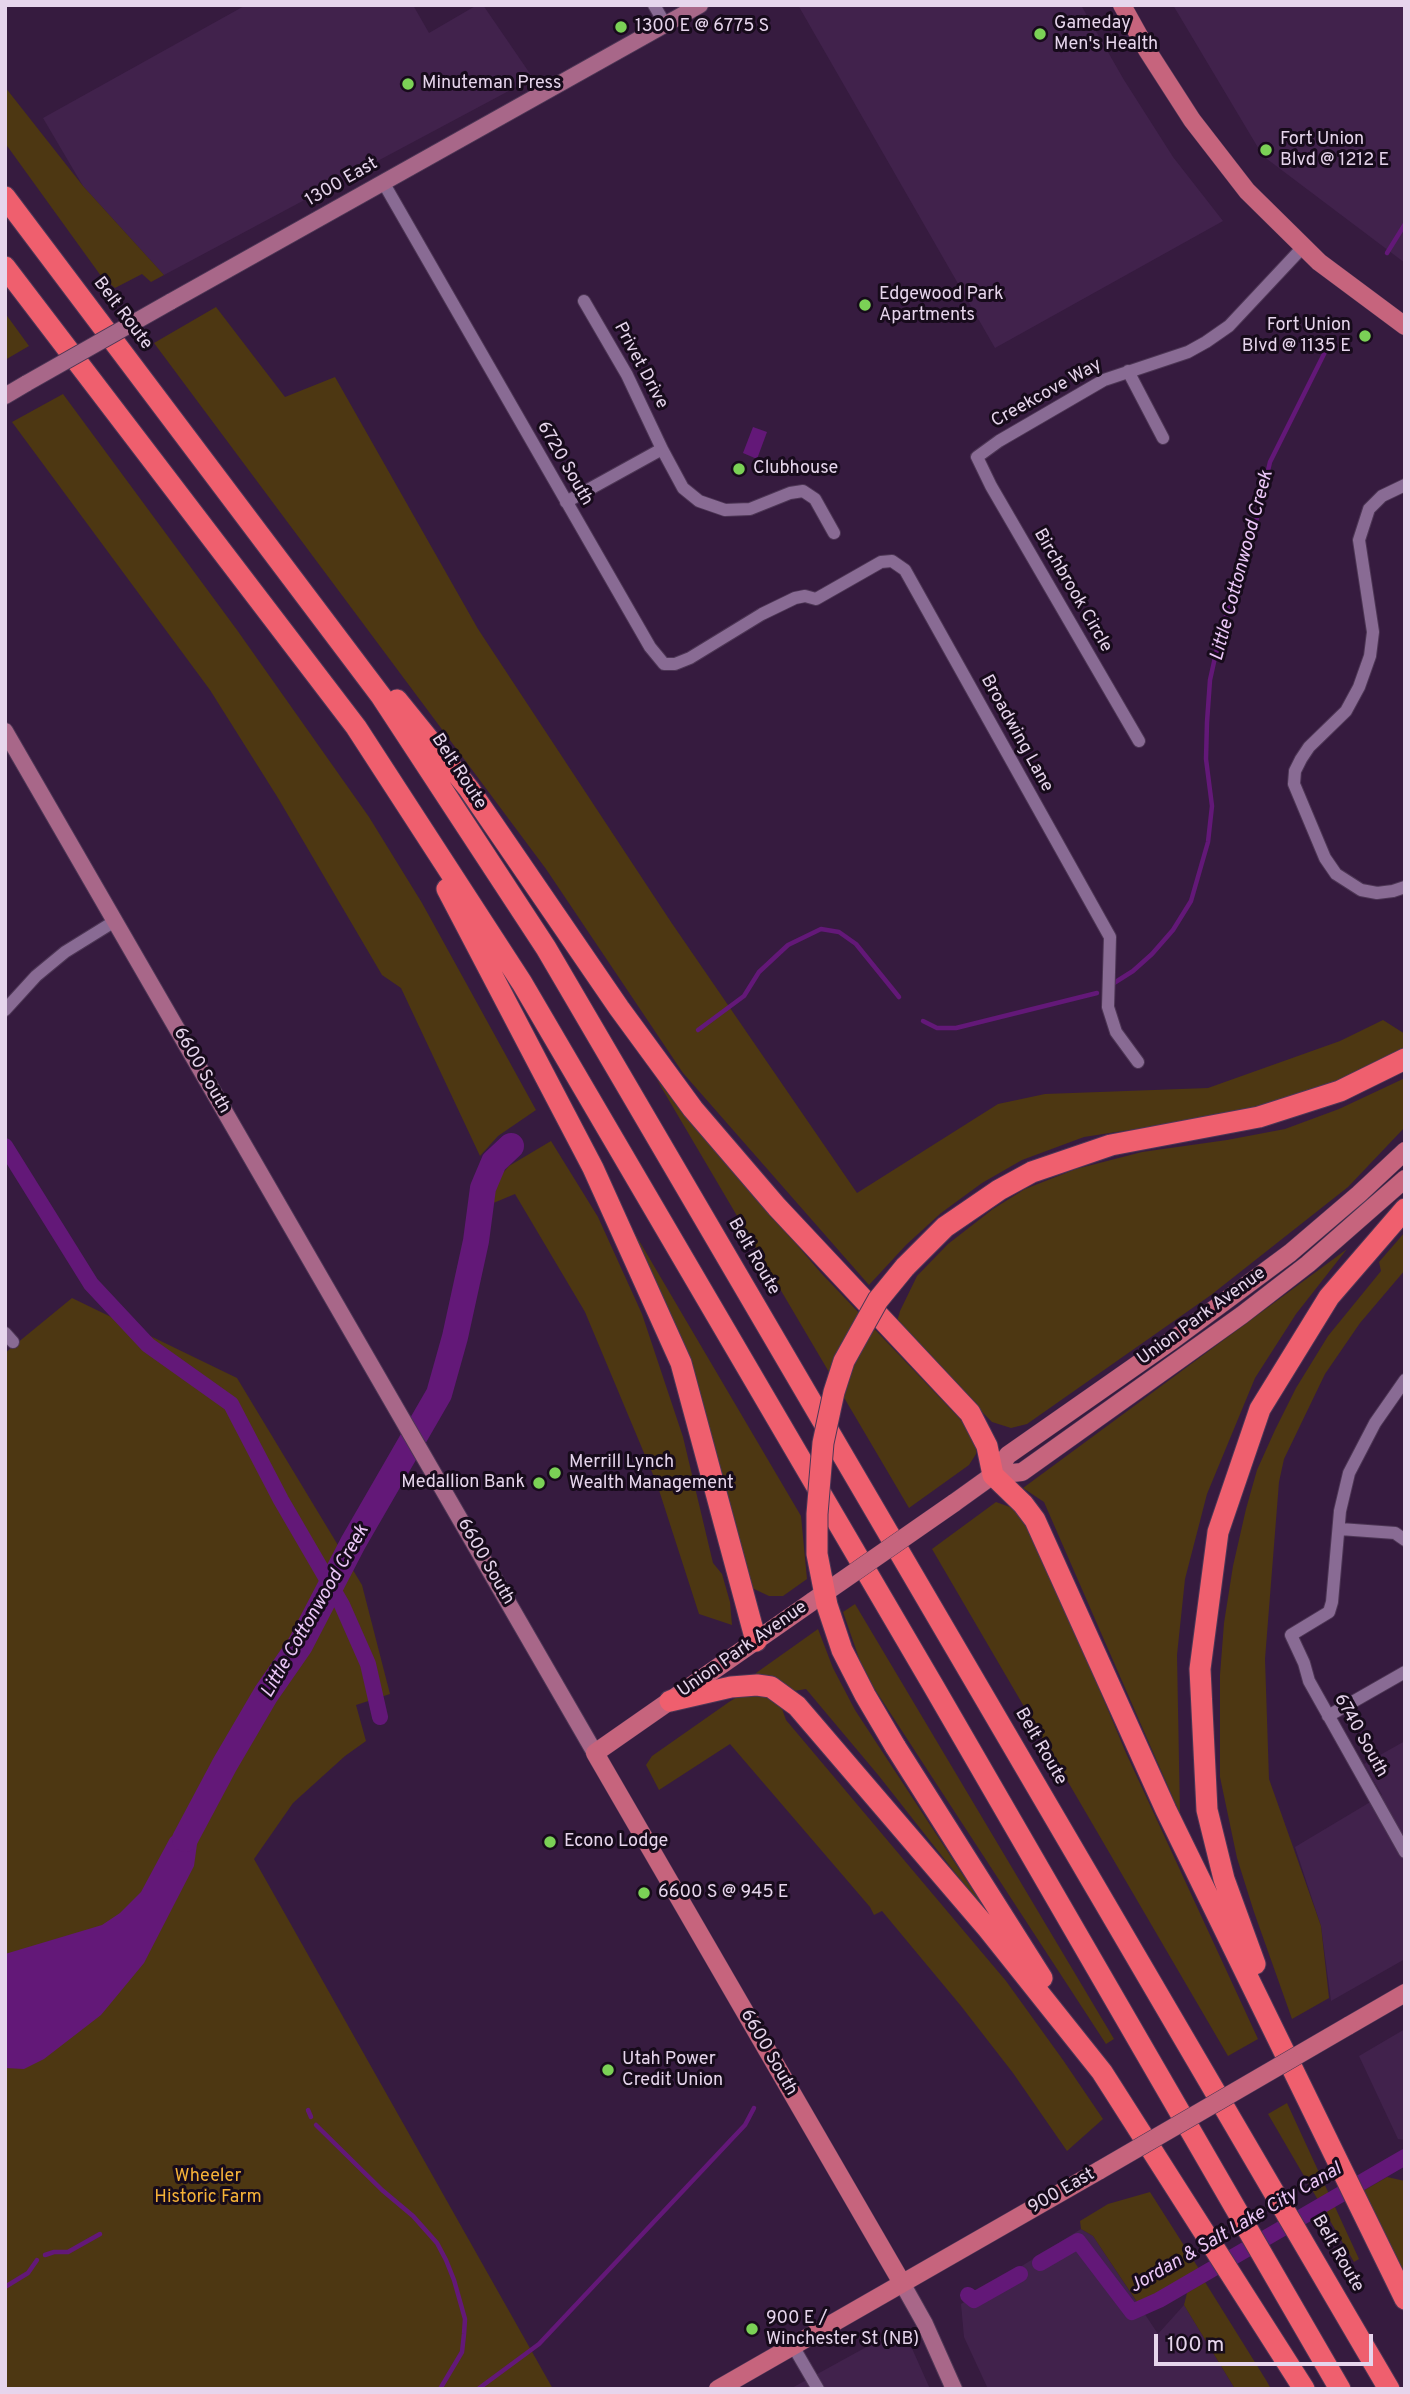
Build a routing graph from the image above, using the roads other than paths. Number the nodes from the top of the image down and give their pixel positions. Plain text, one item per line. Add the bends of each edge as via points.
1 (654, 5) edge
2 (699, 5) edge
3 (1122, 5) edge
4 (665, 24) junction
5 (383, 182) junction
6 (5, 197) edge
7 (1303, 247) junction
8 (5, 267) edge
9 (584, 302) dead end
10 (1405, 326) edge
11 (133, 366) junction
12 (1128, 371) junction
13 (5, 396) edge
14 (1163, 438) dead end
15 (662, 449) junction
16 (977, 457) joint
17 (1405, 485) edge
18 (566, 502) junction
19 (834, 533) dead end
20 (762, 614) joint
21 (5, 731) edge
22 (1139, 741) dead end
23 (387, 775) junction
24 (1405, 887) edge
25 (115, 921) junction
26 (5, 1010) edge
27 (1405, 1059) edge
28 (1138, 1062) dead end
29 (1405, 1151) edge
30 (1405, 1179) edge
31 (1405, 1209) edge
32 (1405, 1380) edge
33 (993, 1475) junction
34 (1340, 1529) junction
35 (1405, 1540) edge
36 (756, 1641) junction
37 (1405, 1672) edge
38 (670, 1701) junction
39 (1328, 1716) junction
40 (595, 1754) junction
41 (1405, 1852) edge
42 (1405, 1993) edge
43 (1102, 2072) junction
44 (1320, 2125) junction
45 (902, 2283) junction
46 (1405, 2299) edge
47 (793, 2346) junction
48 (719, 2389) edge
49 (818, 2389) edge
50 (954, 2389) edge
51 (1304, 2389) edge
52 (1340, 2389) edge
53 (1389, 2389) edge

1 - 4 street
2 - 4 main road, 1300 East
3 - 7 main road via 1169,86 1219,157
4 - 5 main road, 1300 East
5 - 13 main road, 1300 East, bridge
5 - 18 street, 6720 South
6 - 11 highway, Belt Route
7 - 10 main road
7 - 12 street, Creekcove Way via 1214,337 1188,352
8 - 23 highway via 348,716
9 - 15 street, Privet Drive via 627,375
11 - 33 highway via 469,789 693,1109 777,1207 970,1413 987,1446
11 - 53 highway, Belt Route via 381,696 546,948
12 - 14 street
12 - 16 street, Creekcove Way via 1104,380
15 - 18 street
15 - 19 street, Privet Drive via 683,488 699,501 725,510 750,509 803,491 814,499
16 - 22 street, Birchbrook Circle
17 - 24 street via 1382,496 1369,509 1359,540 1373,632 1359,687 1346,711 1309,747 1295,771 1294,784 1336,874 1361,890 1385,892
18 - 20 street, 6720 South via 649,647 664,664 690,657
20 - 28 street, Broadwing Lane via 795,598 816,599 880,562 892,561 905,570 1110,937 1108,1007 1116,1032
21 - 25 main road, 6600 South
23 - 36 highway via 593,1168 681,1363
23 - 52 highway via 522,983
25 - 26 street via 65,952
25 - 40 main road, 6600 South
27 - 43 highway, bridge via 1340,1091 1259,1117 1111,1144 1032,1172 999,1190 945,1227 878,1300 844,1361 834,1392 823,1443 817,1554 827,1605 848,1661 895,1746
29 - 33 main road, Union Park Avenue via 1290,1253 1008,1455
30 - 33 main road, Union Park Avenue via 1341,1237 1242,1315 1022,1472
31 - 44 highway via 1329,1297 1260,1409 1218,1532 1200,1669 1208,1810 1224,1879
32 - 34 street via 1375,1423 1349,1473
33 - 36 main road, Union Park Avenue, bridge
33 - 44 highway via 1035,1520 1166,1810
34 - 35 street via 1395,1533
34 - 39 street, 6740 South via 1329,1612 1291,1635
36 - 38 main road, Union Park Avenue
37 - 39 street
38 - 40 main road, Union Park Avenue
38 - 43 highway via 731,1687 771,1687 797,1706 988,1929
39 - 41 street, 6740 South
40 - 45 main road, 6600 South
42 - 45 main road, 900 East, bridge
43 - 51 highway
44 - 46 highway
45 - 47 main road, 900 East
45 - 50 main road
47 - 48 main road, 900 East
47 - 49 street

